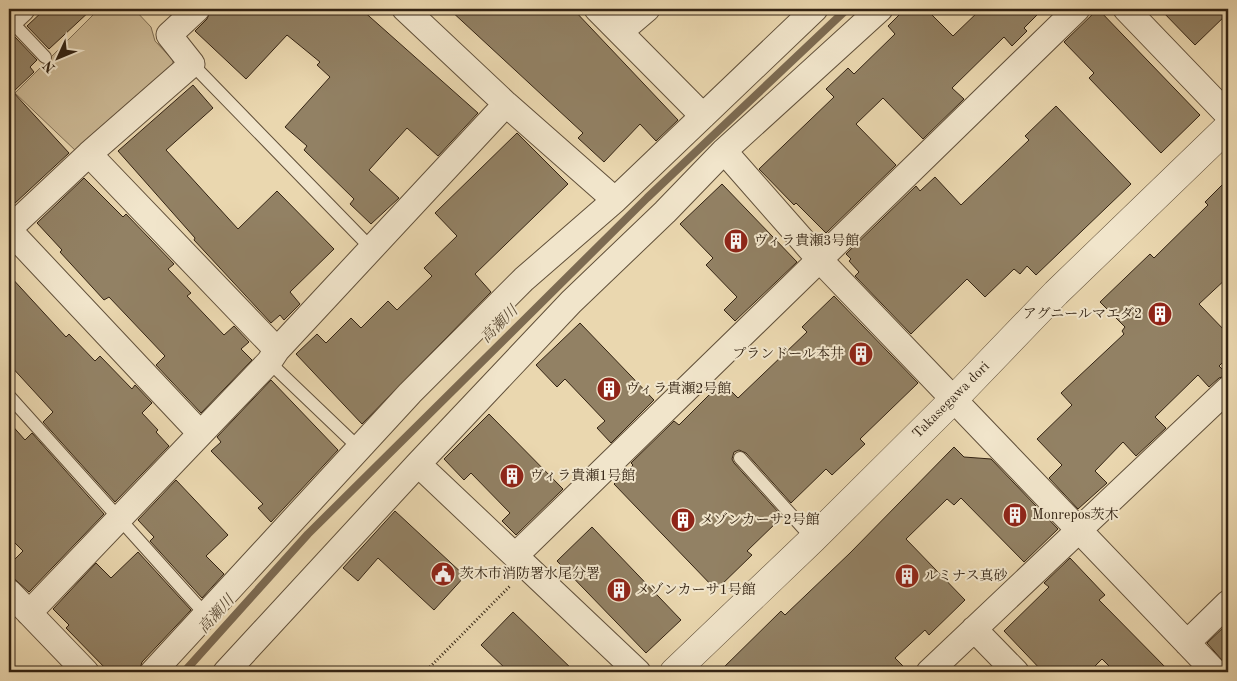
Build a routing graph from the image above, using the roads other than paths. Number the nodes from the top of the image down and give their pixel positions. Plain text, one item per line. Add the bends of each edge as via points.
1 (197, 9) edge
2 (405, 9) edge
3 (597, 9) edge
4 (647, 9) edge
5 (815, 9) edge
6 (880, 9) edge
7 (1076, 9) edge
8 (1126, 9) edge
9 (13, 16) edge
10 (620, 32) junction
11 (45, 57) dead end
12 (192, 64) junction
13 (506, 104) junction
14 (1228, 115) edge
15 (702, 116) junction
16 (1228, 127) edge
17 (724, 151) junction
18 (88, 154) junction
19 (615, 200) junction
20 (9, 229) edge
21 (371, 248) junction
22 (819, 259) junction
23 (273, 356) junction
24 (1228, 389) edge
25 (9, 396) edge
26 (954, 399) junction
27 (200, 432) junction
28 (360, 449) junction
29 (740, 458) dead end
30 (418, 464) junction
31 (119, 518) junction
32 (1078, 529) junction
33 (813, 539) junction
34 (522, 561) junction
35 (9, 592) edge
36 (1228, 603) edge
37 (29, 613) junction
38 (206, 615) junction
39 (974, 629) junction
40 (1187, 643) junction
41 (86, 672) edge
42 (154, 672) edge
43 (226, 672) edge
44 (638, 672) edge
45 (674, 672) edge
46 (928, 672) edge
47 (1016, 672) edge
48 (1215, 672) edge

1 - 12 street via 169,36
2 - 13 street
3 - 10 street
4 - 10 street
5 - 15 street
6 - 17 street
7 - 22 street
8 - 14 street
9 - 11 lane
10 - 15 street
12 - 18 street
12 - 21 lane
13 - 19 street
13 - 21 street
15 - 19 street
16 - 26 street, Takasegawa dori via 1056,293
17 - 22 street
17 - 30 street via 571,302
18 - 20 street
18 - 23 street
19 - 28 street via 524,279 410,393
20 - 27 street
21 - 23 street
22 - 26 street
22 - 34 street
23 - 27 street
23 - 28 lane
24 - 32 street
25 - 31 lane
26 - 32 street
26 - 33 street, Takasegawa dori
27 - 31 street
28 - 38 street
29 - 33 lane
30 - 34 street
30 - 43 street
31 - 37 street
31 - 38 lane
32 - 39 street
32 - 40 street
33 - 45 street, Takasegawa dori
34 - 44 street
35 - 37 street
36 - 40 street
37 - 41 street
38 - 42 street
39 - 46 street
39 - 47 street
40 - 48 street

